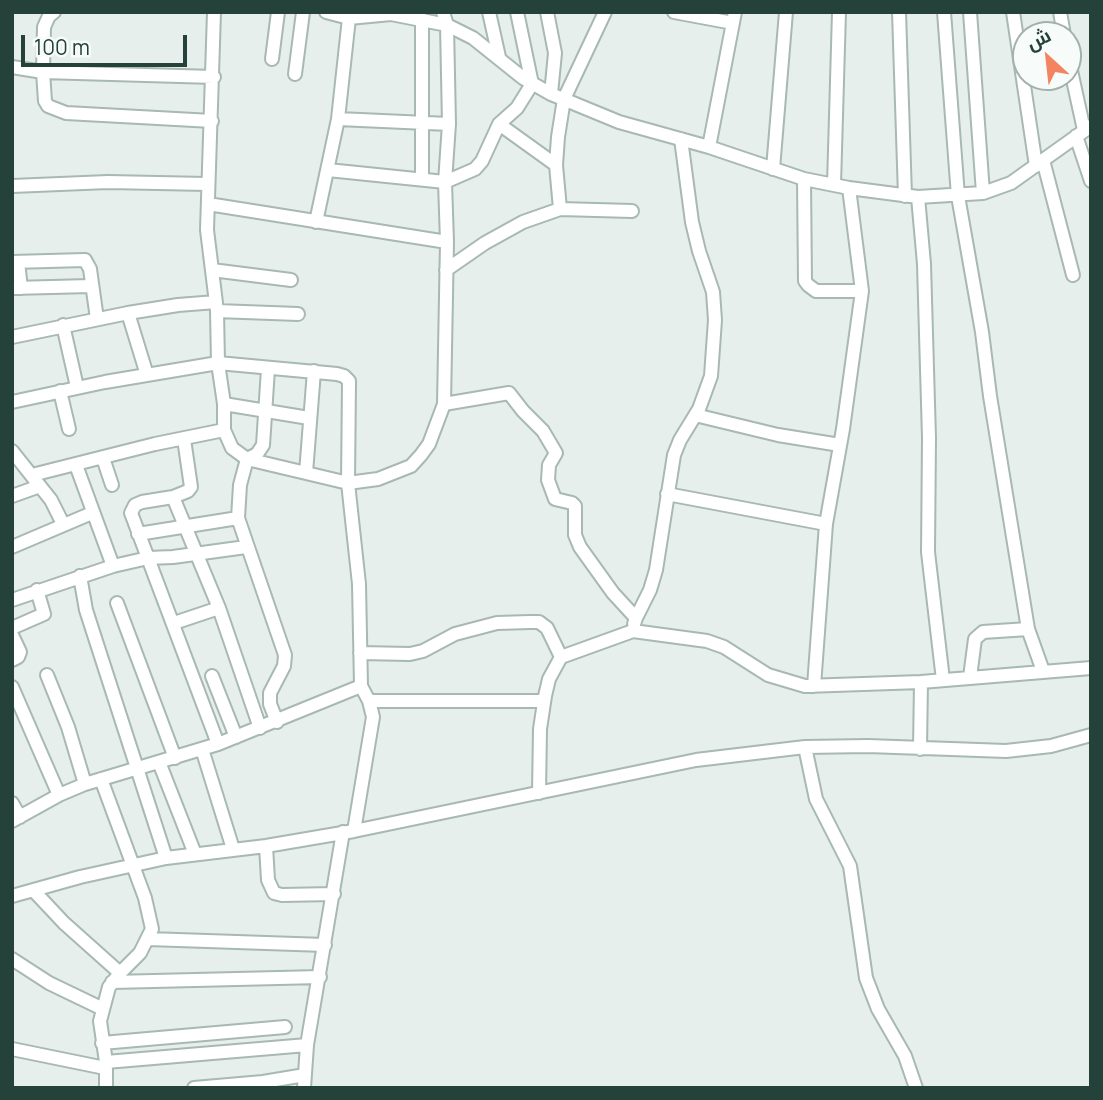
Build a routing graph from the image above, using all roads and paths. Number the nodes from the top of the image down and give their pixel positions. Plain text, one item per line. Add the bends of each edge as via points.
1 (54, 12) edge
2 (214, 12) edge
3 (278, 12) edge
4 (303, 12) edge
5 (326, 12) edge
6 (489, 12) edge
7 (517, 12) edge
8 (547, 12) edge
9 (605, 12) edge
10 (674, 12) edge
11 (786, 12) edge
12 (839, 12) edge
13 (899, 12) edge
14 (944, 12) edge
15 (970, 12) edge
16 (1013, 12) edge
17 (391, 13) edge
18 (349, 18) junction
19 (734, 18) edge
20 (422, 19) junction
21 (445, 19) edge
22 (499, 57) junction
23 (272, 59) dead end
24 (12, 67) edge
25 (43, 72) junction
26 (296, 74) dead end
27 (214, 77) junction
28 (532, 84) junction
29 (1075, 91) edge
30 (551, 94) junction
31 (564, 99) junction
32 (338, 119) junction
33 (212, 121) junction
34 (423, 122) junction
35 (449, 124) junction
36 (499, 124) junction
37 (1084, 131) edge
38 (681, 139) junction
39 (709, 147) junction
40 (1039, 163) junction
41 (556, 165) junction
42 (773, 169) junction
43 (328, 170) junction
44 (422, 179) junction
45 (804, 180) junction
46 (1091, 181) edge
47 (445, 182) junction
48 (207, 184) junction
49 (12, 186) edge
50 (834, 186) junction
51 (849, 188) junction
52 (984, 193) junction
53 (905, 196) junction
54 (958, 196) junction
55 (918, 197) junction
56 (208, 204) junction
57 (560, 209) junction
58 (632, 211) dead end
59 (316, 222) junction
60 (447, 242) junction
61 (15, 262) edge
62 (212, 270) junction
63 (446, 270) junction
64 (1073, 275) dead end
65 (291, 280) dead end
66 (91, 286) junction
67 (17, 288) edge
68 (862, 291) junction
69 (216, 307) junction
70 (128, 313) junction
71 (298, 314) dead end
72 (97, 319) junction
73 (63, 325) junction
74 (12, 337) edge
75 (218, 363) junction
76 (268, 369) junction
77 (314, 371) junction
78 (147, 375) junction
79 (77, 387) junction
80 (60, 391) junction
81 (12, 402) edge
82 (224, 404) junction
83 (444, 404) junction
84 (267, 411) junction
85 (695, 415) junction
86 (309, 418) junction
87 (69, 429) dead end
88 (224, 430) junction
89 (184, 439) junction
90 (840, 445) junction
91 (12, 452) edge
92 (103, 458) junction
93 (247, 459) junction
94 (76, 465) junction
95 (306, 473) junction
96 (32, 475) junction
97 (348, 483) junction
98 (112, 485) dead end
99 (40, 486) junction
100 (667, 494) junction
101 (12, 496) edge
102 (173, 497) junction
103 (92, 513) junction
104 (238, 519) junction
105 (63, 524) junction
106 (827, 524) junction
107 (184, 527) junction
108 (138, 534) junction
109 (12, 547) edge
110 (246, 547) junction
111 (195, 555) junction
112 (148, 558) junction
113 (113, 566) junction
114 (79, 576) junction
115 (37, 590) junction
116 (12, 600) edge
117 (117, 603) dead end
118 (219, 608) junction
119 (174, 623) junction
120 (634, 625) junction
121 (12, 628) edge
122 (1028, 629) junction
123 (12, 635) edge
124 (360, 653) junction
125 (562, 657) junction
126 (12, 660) edge
127 (1091, 668) edge
128 (1043, 671) junction
129 (47, 675) dead end
130 (212, 676) dead end
131 (970, 677) junction
132 (943, 680) junction
133 (921, 682) junction
134 (361, 686) junction
135 (814, 686) junction
136 (12, 687) edge
137 (369, 701) junction
138 (544, 701) junction
139 (277, 722) junction
140 (260, 728) junction
141 (1091, 735) edge
142 (236, 737) junction
143 (218, 744) junction
144 (805, 747) junction
145 (202, 749) junction
146 (920, 749) junction
147 (175, 758) junction
148 (159, 762) junction
149 (136, 769) junction
150 (101, 779) junction
151 (85, 784) junction
152 (539, 793) junction
153 (59, 795) junction
154 (12, 803) edge
155 (16, 819) edge
156 (349, 831) junction
157 (266, 846) junction
158 (233, 849) junction
159 (195, 854) junction
160 (166, 859) junction
161 (134, 865) junction
162 (33, 890) junction
163 (334, 894) junction
164 (12, 896) edge
165 (148, 939) junction
166 (325, 945) junction
167 (12, 959) edge
168 (116, 977) junction
169 (320, 977) junction
170 (103, 1009) junction
171 (285, 1027) dead end
172 (102, 1043) junction
173 (307, 1045) junction
174 (12, 1049) edge
175 (105, 1065) junction
176 (304, 1081) edge
177 (106, 1088) edge
178 (194, 1088) edge
179 (916, 1088) edge

1 - 25 street via 44,27
2 - 27 street
3 - 23 street
4 - 26 street
5 - 18 street
6 - 22 street
7 - 28 street
8 - 30 street via 555,53
9 - 31 street
10 - 19 street
11 - 42 street
12 - 50 street
13 - 53 street
14 - 54 street
15 - 52 street
16 - 40 street
17 - 18 street
17 - 20 street
18 - 32 street
19 - 39 street
20 - 21 street
20 - 34 street
21 - 22 street
21 - 35 street
22 - 28 street
24 - 25 street
25 - 27 street
25 - 33 street via 45,101 56,111
27 - 33 street
28 - 30 street
28 - 36 street
29 - 37 street
30 - 31 street
31 - 38 street via 619,122
31 - 41 street
32 - 34 street
32 - 43 street
33 - 48 street
34 - 35 street
34 - 44 street
35 - 47 street
36 - 41 street
36 - 47 street via 475,169
37 - 40 street
37 - 46 street
38 - 39 street
38 - 85 street via 692,222 713,292 715,320 711,376
39 - 42 street
40 - 52 street via 1011,183
40 - 64 street
41 - 57 street
42 - 45 street
43 - 44 street
43 - 59 street
44 - 47 street
45 - 50 street
45 - 68 street via 808,285 816,290
47 - 60 street
48 - 49 street
48 - 56 street
50 - 51 street
51 - 53 street
51 - 68 street
52 - 54 street
53 - 55 street
54 - 55 street
54 - 122 street
55 - 132 street via 929,438 928,552
56 - 59 street
56 - 62 street
57 - 58 street
57 - 63 street via 523,222
59 - 60 street
60 - 63 street
61 - 66 street via 85,260
61 - 67 street
62 - 65 street
62 - 69 street
63 - 83 street
66 - 67 street
66 - 72 street
68 - 90 street
69 - 70 street via 178,305
69 - 71 street
69 - 75 street
70 - 72 street
70 - 78 street
72 - 73 street
73 - 74 street
73 - 79 street
75 - 76 street
75 - 78 street
75 - 82 street
76 - 77 street
76 - 84 street
77 - 86 street
77 - 97 street via 349,381
78 - 79 street
79 - 80 street
80 - 81 street
80 - 87 street
82 - 84 street
82 - 88 street
83 - 97 street via 429,444 411,467 378,479
83 - 120 street via 509,393 542,431 556,453 548,480 555,499 575,506 575,535 580,547
84 - 86 street
84 - 93 street via 263,445
85 - 90 street
85 - 100 street via 674,455
86 - 95 street
88 - 89 street
88 - 93 street via 232,447
89 - 92 street
89 - 102 street via 191,487
90 - 106 street
91 - 96 street
92 - 94 street
92 - 98 street
93 - 95 street
93 - 104 street
94 - 96 street
94 - 103 street
95 - 97 street
96 - 99 street
97 - 124 street via 359,584
99 - 101 street
99 - 105 street
100 - 106 street
100 - 120 street via 656,570
102 - 107 street
102 - 108 street via 135,505 131,513
103 - 105 street
103 - 113 street
104 - 107 street
104 - 110 street
105 - 109 street
106 - 135 street
107 - 108 street
107 - 111 street
108 - 112 street
110 - 111 street
110 - 139 street via 285,655 271,693
111 - 112 street
111 - 118 street
112 - 113 street
112 - 119 street
113 - 114 street
114 - 115 street
114 - 149 street
115 - 116 street
115 - 121 street via 44,614
117 - 147 street
118 - 119 street
118 - 140 street
119 - 143 street
120 - 125 street
120 - 135 street via 707,641 768,675
122 - 128 street
122 - 131 street via 983,632 975,639
123 - 126 street via 20,652
124 - 125 street via 410,654 455,634 497,623 539,622
124 - 134 street
125 - 138 street via 549,679
127 - 128 street
128 - 131 street
129 - 151 street
130 - 142 street
131 - 132 street
132 - 133 street
133 - 135 street
133 - 146 street
134 - 137 street
134 - 139 street
136 - 153 street
137 - 138 street
137 - 156 street via 373,717
138 - 152 street
139 - 140 street
140 - 142 street
141 - 146 street via 1006,751
142 - 143 street
143 - 145 street
144 - 146 street
144 - 152 street via 696,760
144 - 179 street via 816,799 850,866 866,978
145 - 147 street
145 - 158 street
147 - 148 street
148 - 149 street
148 - 159 street
149 - 150 street
149 - 160 street
150 - 151 street
150 - 161 street
151 - 153 street
152 - 156 street
153 - 155 street
154 - 155 street
156 - 157 street
156 - 163 street
157 - 158 street
157 - 163 street via 268,880 274,893
158 - 159 street
159 - 160 street
160 - 161 street
161 - 162 street
161 - 165 street via 150,915
162 - 164 street
162 - 168 street
163 - 166 street
165 - 166 street
165 - 168 street
166 - 169 street
167 - 170 street
168 - 169 street
168 - 170 street
169 - 173 street
170 - 172 street
171 - 172 street
172 - 175 street
173 - 175 street
173 - 176 street
174 - 175 street
175 - 177 street
176 - 178 street

